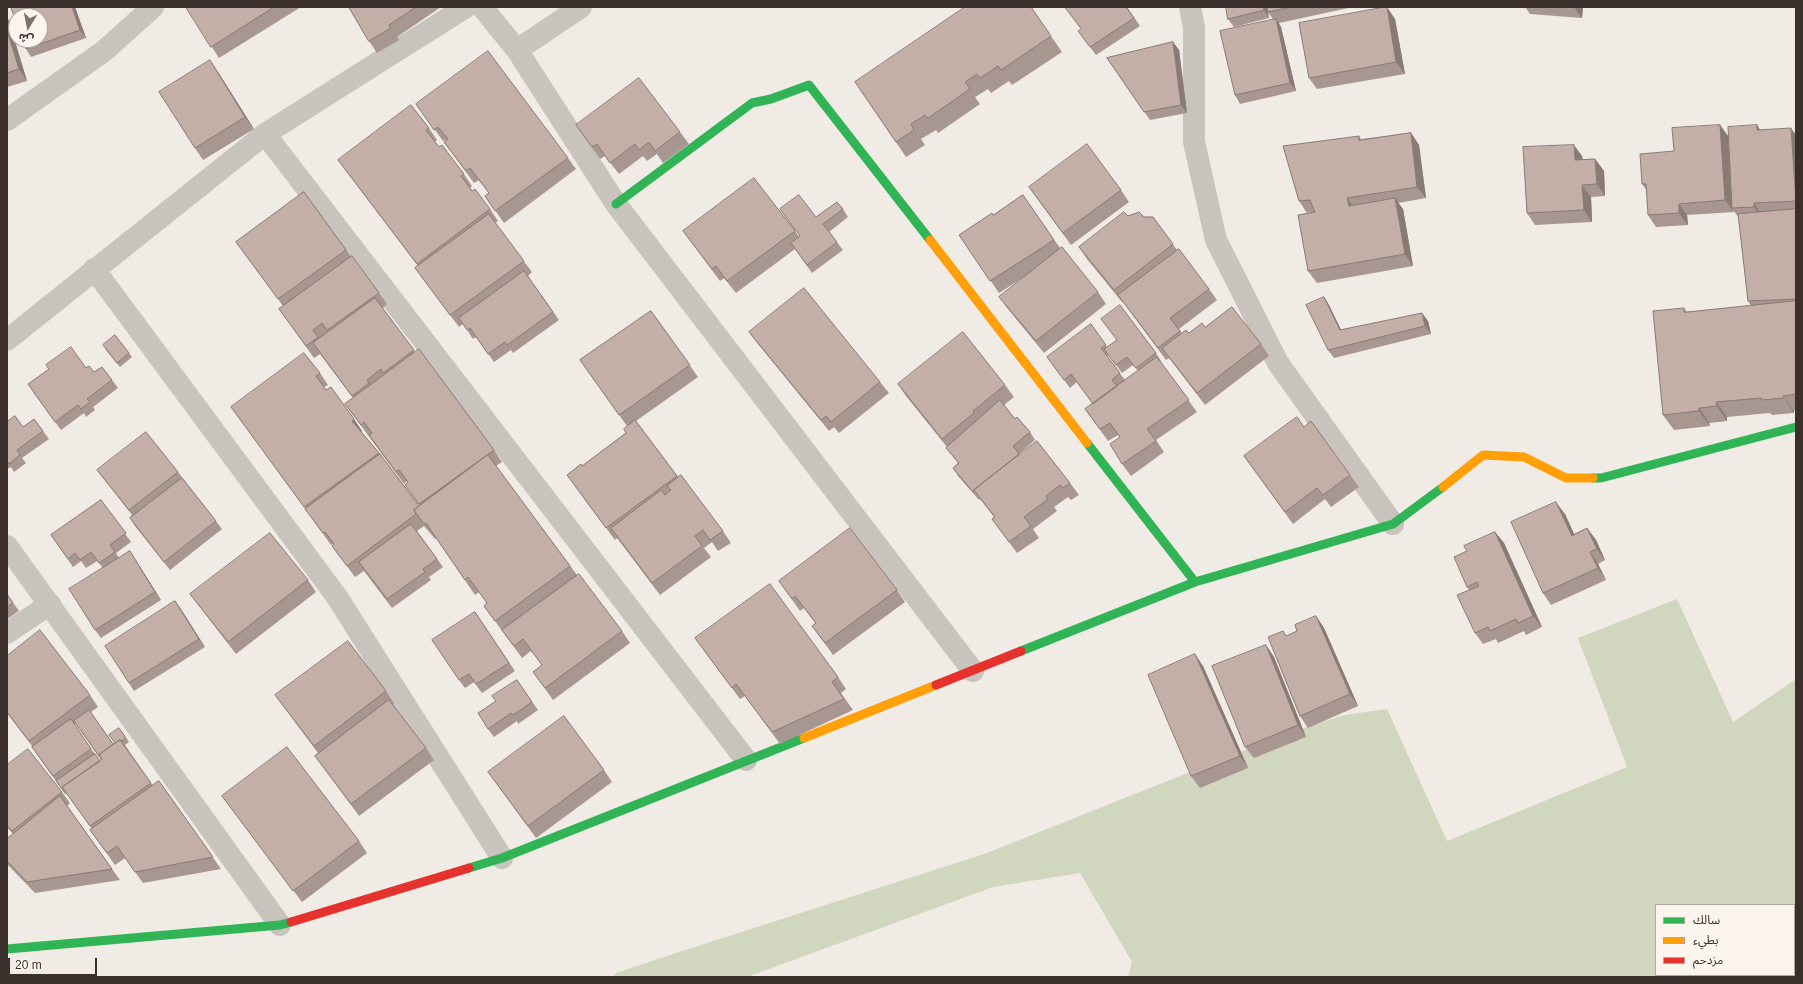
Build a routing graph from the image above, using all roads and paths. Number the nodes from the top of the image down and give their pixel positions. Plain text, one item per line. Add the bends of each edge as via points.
1 (153, 7) edge
2 (466, 7) edge
3 (482, 7) edge
4 (581, 7) edge
5 (1190, 7) edge
6 (517, 50) junction
7 (7, 120) edge
8 (265, 134) junction
9 (616, 204) junction
10 (94, 269) junction
11 (7, 340) edge
12 (1796, 427) edge
13 (1393, 524) junction
14 (7, 546) edge
15 (1195, 582) junction
16 (50, 604) junction
17 (7, 633) edge
18 (973, 672) junction
19 (746, 760) junction
20 (502, 858) junction
21 (280, 925) junction
22 (7, 949) edge

1 - 7 street via 104,52
2 - 8 street
3 - 6 street
4 - 6 street
5 - 13 street via 1194,27 1194,142 1216,240 1278,363
6 - 9 street
8 - 10 street
8 - 19 street
9 - 15 main road via 752,103 809,85
9 - 18 street
10 - 11 street
10 - 20 street via 337,597
12 - 13 main road via 1601,478 1566,478 1524,457 1483,455
13 - 15 main road
14 - 16 street
15 - 18 main road
16 - 17 street
16 - 21 street
18 - 19 main road
19 - 20 main road
20 - 21 main road
21 - 22 main road

